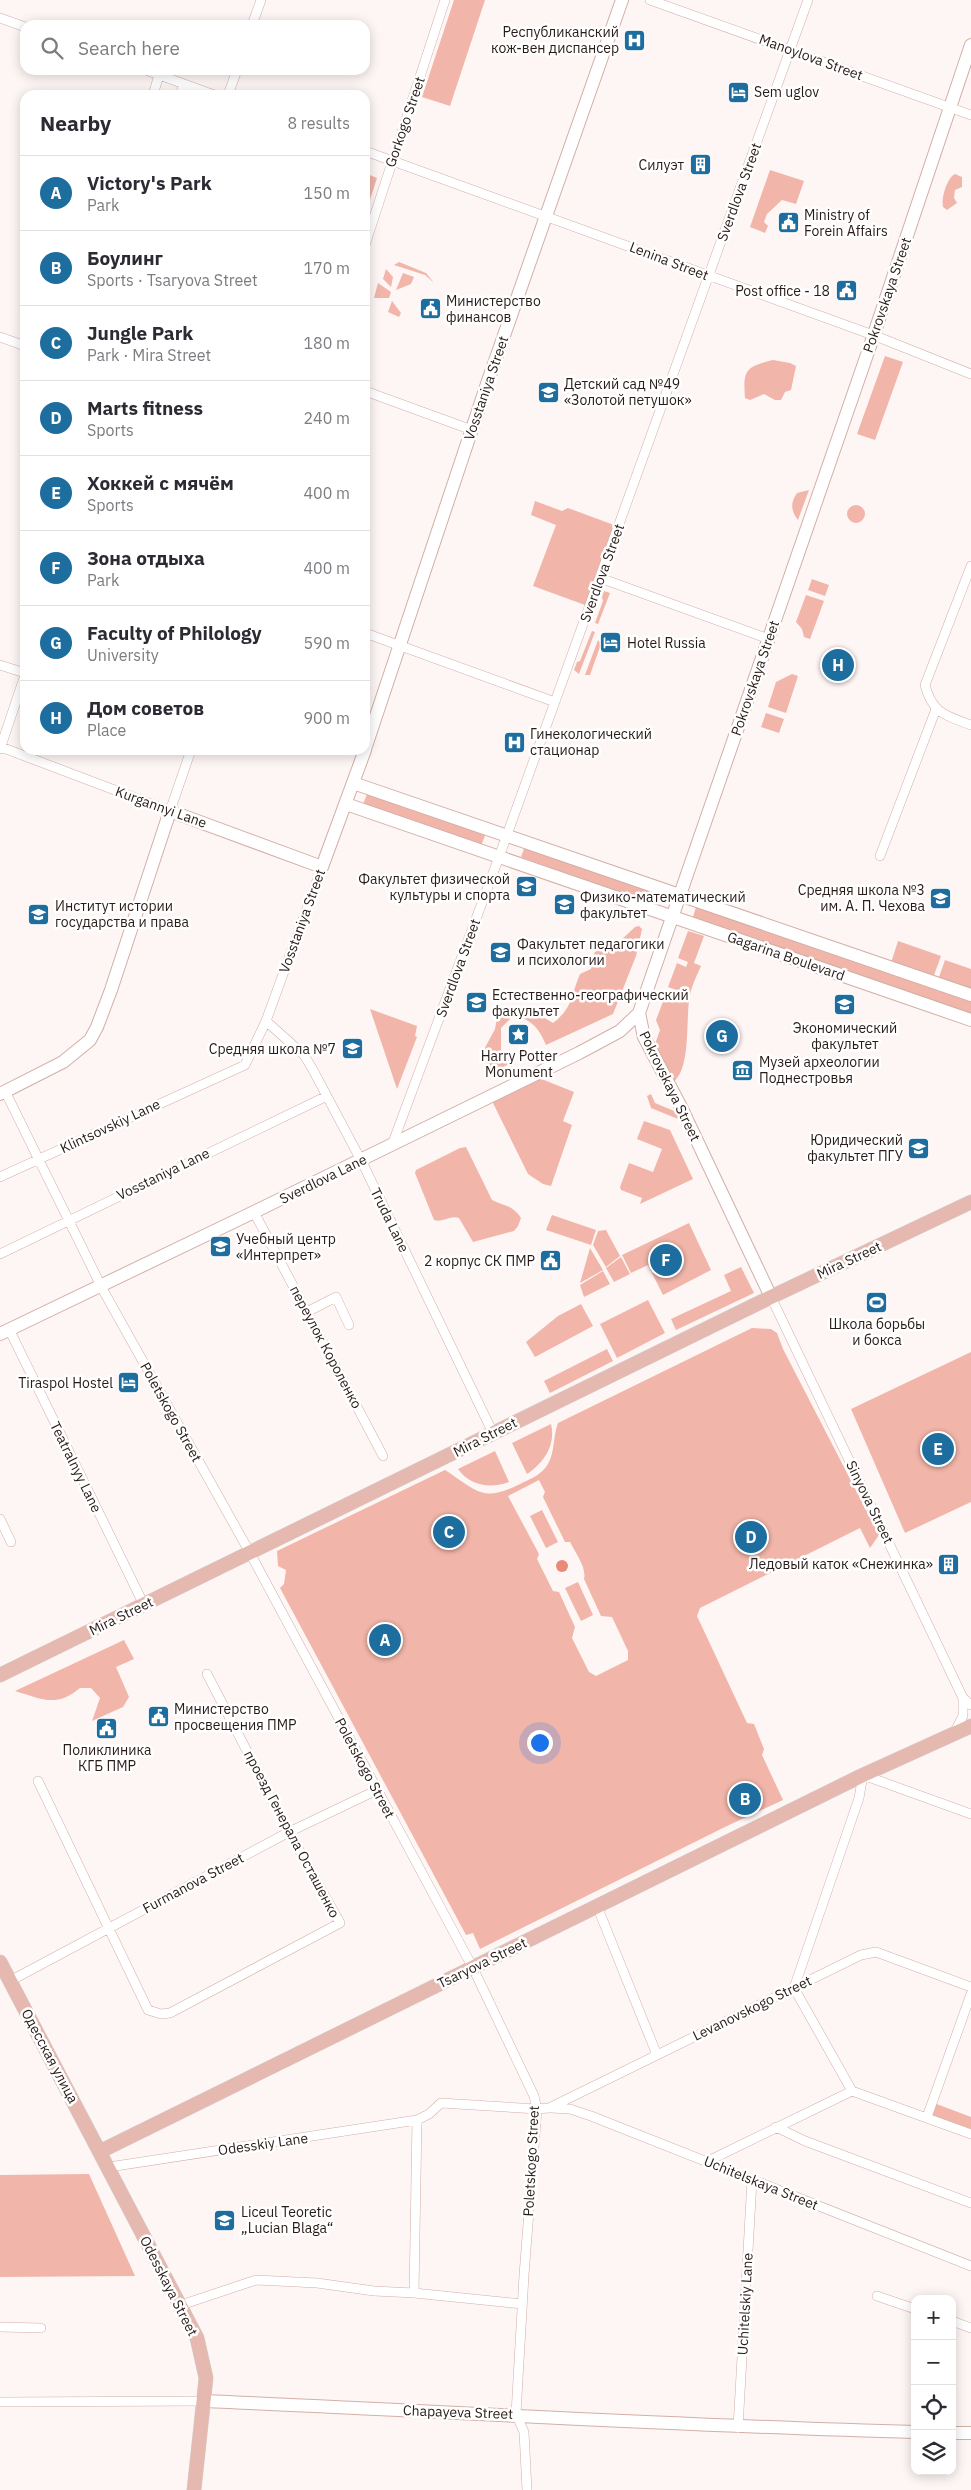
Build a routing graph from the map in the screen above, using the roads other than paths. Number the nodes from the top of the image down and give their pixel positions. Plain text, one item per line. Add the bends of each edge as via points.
1 (261, 0) edge
2 (445, 0) edge
3 (622, 0) edge
4 (650, 0) edge
5 (808, 0) edge
6 (0, 18) edge
7 (254, 20) edge
8 (20, 25) edge
9 (971, 45) edge
10 (791, 49) junction
11 (160, 75) joint
12 (235, 75) edge
13 (184, 84) junction
14 (155, 90) edge
15 (182, 90) edge
16 (200, 90) edge
17 (230, 90) edge
18 (949, 107) junction
19 (971, 115) edge
20 (370, 153) edge
21 (392, 161) junction
22 (546, 215) junction
23 (370, 229) edge
24 (709, 276) junction
25 (873, 335) junction
26 (0, 337) edge
27 (20, 344) edge
28 (971, 374) edge
29 (370, 393) edge
30 (472, 430) junction
31 (971, 566) edge
32 (600, 578) junction
33 (370, 635) edge
34 (768, 639) junction
35 (401, 646) junction
36 (0, 665) edge
37 (20, 672) edge
38 (20, 689) edge
39 (555, 702) junction
40 (936, 709) junction
41 (971, 724) edge
42 (370, 735) edge
43 (0, 748) edge
44 (189, 755) edge
45 (363, 755) edge
46 (353, 783) junction
47 (346, 804) junction
48 (170, 811) junction
49 (507, 836) junction
50 (880, 856) dead end
51 (499, 857) junction
52 (322, 866) junction
53 (680, 895) junction
54 (672, 916) junction
55 (971, 995) edge
56 (638, 1013) junction
57 (971, 1020) edge
58 (266, 1021) junction
59 (220, 1075) joint
60 (3, 1093) edge
61 (327, 1096) junction
62 (392, 1145) junction
63 (38, 1158) junction
64 (361, 1160) junction
65 (0, 1177) edge
66 (971, 1202) edge
67 (254, 1212) junction
68 (69, 1221) junction
69 (0, 1254) edge
70 (100, 1284) junction
71 (771, 1297) junction
72 (307, 1312) junction
73 (350, 1325) dead end
74 (4, 1331) edge
75 (493, 1432) junction
76 (383, 1456) dead end
77 (0, 1519) edge
78 (11, 1542) dead end
79 (250, 1553) junction
80 (144, 1605) junction
81 (207, 1674) dead end
82 (0, 1675) edge
83 (963, 1698) junction
84 (971, 1705) edge
85 (971, 1726) edge
86 (954, 1733) junction
87 (863, 1775) junction
88 (38, 1781) dead end
89 (377, 1790) junction
90 (971, 1814) edge
91 (289, 1832) junction
92 (597, 1906) junction
93 (109, 1928) junction
94 (0, 1962) edge
95 (473, 1968) junction
96 (10, 1981) junction
97 (971, 1987) edge
98 (794, 1988) junction
99 (971, 1994) edge
100 (656, 2055) junction
101 (852, 2092) junction
102 (549, 2108) junction
103 (537, 2109) junction
104 (927, 2117) junction
105 (417, 2120) junction
106 (776, 2127) junction
107 (971, 2134) edge
108 (101, 2151) junction
109 (708, 2161) junction
110 (109, 2167) junction
111 (752, 2180) junction
112 (971, 2203) edge
113 (971, 2266) edge
114 (414, 2293) junction
115 (877, 2296) dead end
116 (522, 2304) junction
117 (180, 2305) junction
118 (911, 2308) edge
119 (956, 2322) edge
120 (0, 2327) edge
121 (41, 2328) dead end
122 (971, 2328) edge
123 (204, 2401) junction
124 (0, 2402) edge
125 (516, 2414) junction
126 (738, 2428) junction
127 (911, 2432) edge
128 (956, 2433) edge
129 (971, 2434) edge
130 (194, 2490) edge
131 (527, 2490) edge

1 - 7 street
2 - 21 street, Gorkogo Street
3 - 22 street, Vosstaniya Street
4 - 10 street, Manoylova Street
5 - 10 street, Sverdlova Street
6 - 8 street
9 - 18 street, Pokrovskaya Street
10 - 18 street, Manoylova Street
10 - 24 street, Sverdlova Street
11 - 13 street
11 - 14 street
12 - 17 street
13 - 15 street
13 - 16 street
18 - 19 street, Manoylova Street
18 - 25 street, Pokrovskaya Street
20 - 21 street, Lenina Street
21 - 22 street, Lenina Street
21 - 23 street, Gorkogo Street
22 - 24 street, Lenina Street
22 - 30 street, Vosstaniya Street
24 - 25 street, Lenina Street
24 - 32 street, Sverdlova Street
25 - 28 street, Lenina Street
25 - 34 street, Pokrovskaya Street
26 - 27 street
29 - 30 street
30 - 35 street, Vosstaniya Street
31 - 40 street via 926,685 928,698
32 - 34 street
32 - 39 street, Sverdlova Street
33 - 35 street
34 - 53 street, Pokrovskaya Street
35 - 39 street
35 - 42 street, Vosstaniya Street
36 - 37 street
38 - 43 street
39 - 49 street, Sverdlova Street
40 - 41 street
40 - 50 street
43 - 48 street, Kurgannyi Lane
44 - 48 street
45 - 46 street, Vosstaniya Street
46 - 47 street, Vosstaniya Street
46 - 49 street, Gagarina Boulevard
47 - 51 street, Gagarina Boulevard
47 - 52 street, Vosstaniya Street
48 - 52 street, Kurgannyi Lane
48 - 60 street via 90,1040 70,1057
49 - 51 street, Sverdlova Street
49 - 53 street, Gagarina Boulevard
51 - 54 street, Gagarina Boulevard
51 - 62 street, Sverdlova Street
52 - 58 street, Vosstaniya Street
53 - 54 street, Pokrovskaya Street
53 - 55 street, Gagarina Boulevard
54 - 56 street, Pokrovskaya Street
54 - 57 street, Gagarina Boulevard
56 - 62 street, Sverdlova Lane via 620,1031
56 - 71 street, Pokrovskaya Street via 644,1036
58 - 59 street, Vosstaniya Street via 245,1065
58 - 61 street, Truda Lane via 304,1055
59 - 63 street, Klintsovskiy Lane
60 - 63 street, Poletskogo Street
61 - 64 street, Truda Lane
61 - 68 street, Vosstaniya Lane
62 - 64 street, Sverdlova Lane
63 - 65 street, Klintsovskiy Lane
63 - 68 street, Poletskogo Street
64 - 67 street, Sverdlova Lane
64 - 75 street, Truda Lane
66 - 71 main road, Mira Street
67 - 70 street, Sverdlova Lane
67 - 72 street, переулок Короленко
68 - 69 street, Vosstaniya Lane
68 - 70 street, Poletskogo Street
70 - 74 street, Sverdlova Lane
70 - 79 street, Poletskogo Street
71 - 75 main road, Mira Street
71 - 83 street, Sinyova Street
72 - 73 street via 336,1297
72 - 76 street, переулок Короленко
74 - 80 street, Teatralnyy Lane
75 - 79 main road, Mira Street
77 - 78 street
79 - 80 main road, Mira Street
79 - 89 street, Poletskogo Street
80 - 82 main road, Mira Street
81 - 91 street, проезд Генерала Осташенко
83 - 84 street, Sinyova Street
83 - 86 street via 963,1716
85 - 86 main road, Tsaryova Street
86 - 87 main road, Tsaryova Street
87 - 90 street
87 - 92 main road, Tsaryova Street
87 - 98 street via 859,1798
88 - 93 street, проезд Генерала Осташенко
89 - 91 street, Furmanova Street
89 - 95 street, Poletskogo Street
91 - 93 street, Furmanova Street
91 - 93 street, проезд Генерала Осташенко via 340,1923 170,2013 161,2014 148,2010
92 - 95 main road, Tsaryova Street
92 - 100 street
93 - 96 street, Furmanova Street
94 - 96 main road, Одесская улица
95 - 103 street, Poletskogo Street via 528,2082
95 - 108 main road, Tsaryova Street
96 - 108 main road, Одесская улица
97 - 98 street, Levanovskogo Street via 876,1952 844,1962
98 - 100 street, Levanovskogo Street
98 - 101 street
99 - 104 street
100 - 102 street, Levanovskogo Street
101 - 104 street
101 - 106 street
102 - 103 street, Levanovskogo Street
102 - 109 street, Uchitelskaya Street via 581,2112
103 - 105 street via 441,2102
103 - 116 street, Poletskogo Street
104 - 107 street
105 - 110 street, Odesskiy Lane
105 - 114 street
106 - 109 street
106 - 112 street via 805,2141
108 - 110 main road, Odesskaya Street
109 - 111 street, Uchitelskaya Street
110 - 117 main road, Odesskaya Street
111 - 113 street, Uchitelskaya Street
111 - 126 street, Uchitelskiy Lane
114 - 116 street
114 - 117 street via 256,2280
115 - 118 street
116 - 125 street, Poletskogo Street
117 - 123 main road, Odesskaya Street via 196,2338 204,2367
119 - 122 street
120 - 121 street
123 - 124 street, Chapayeva Street
123 - 125 street, Chapayeva Street
123 - 130 main road, Odesskaya Street
125 - 126 street, Chapayeva Street
125 - 131 street, Poletskogo Street via 524,2432
126 - 127 street, Chapayeva Street
128 - 129 street

